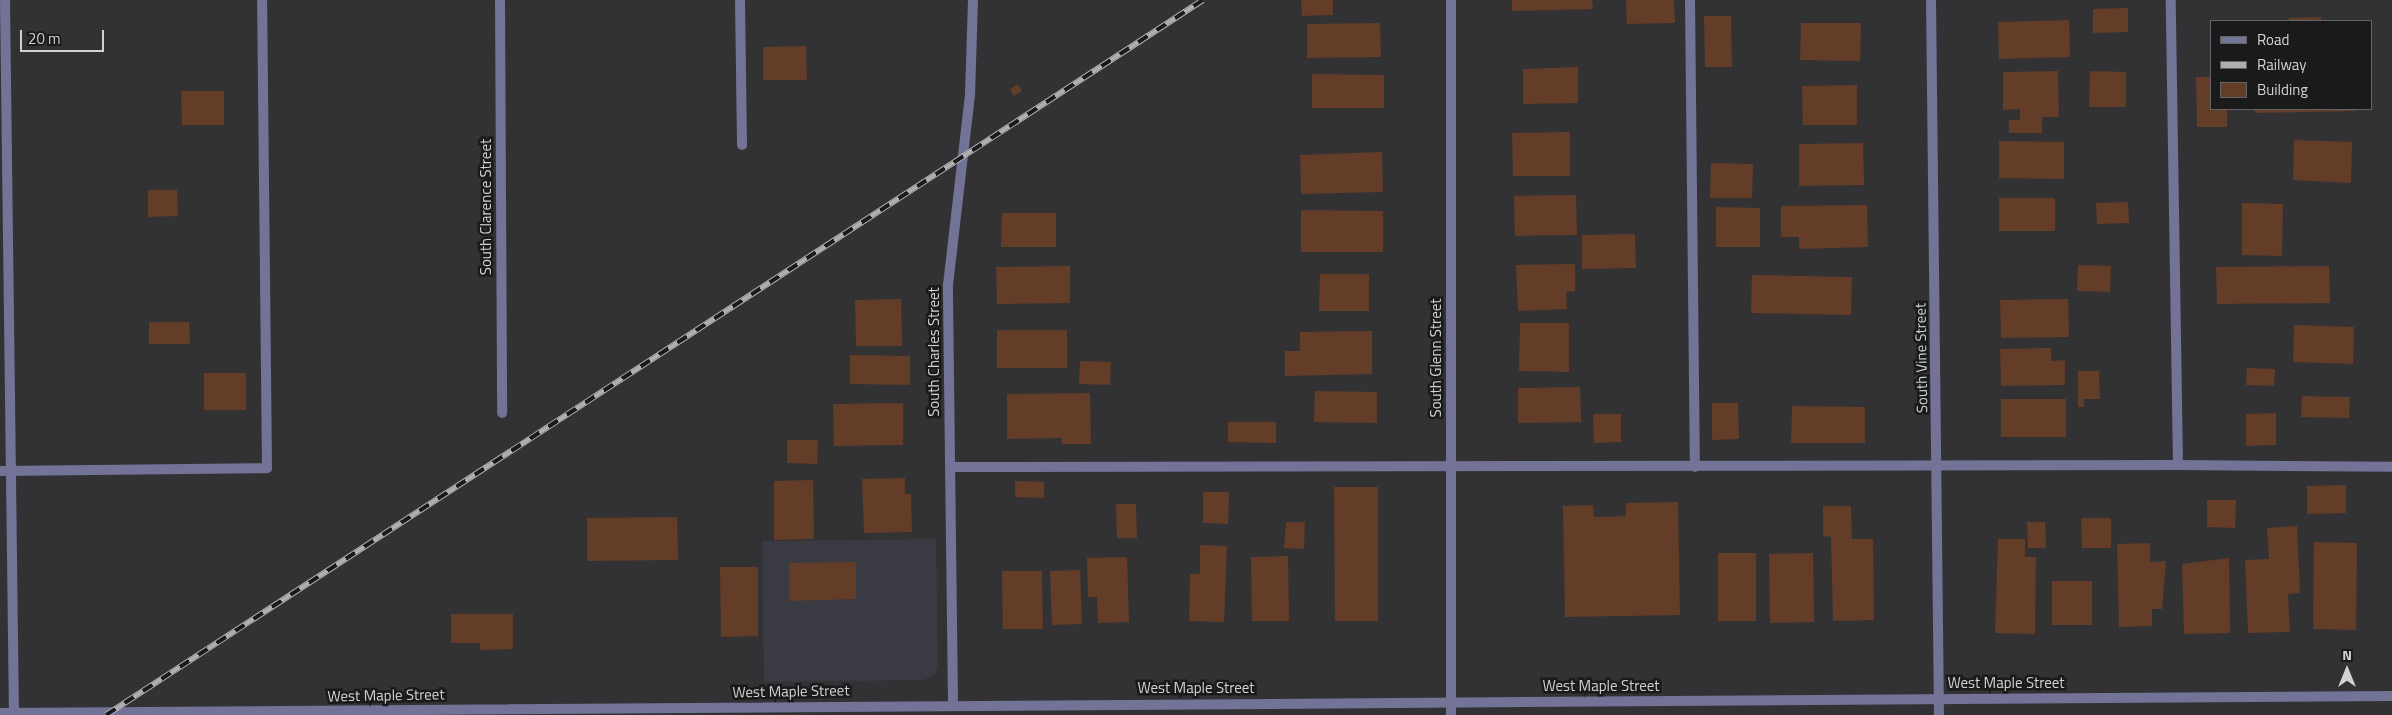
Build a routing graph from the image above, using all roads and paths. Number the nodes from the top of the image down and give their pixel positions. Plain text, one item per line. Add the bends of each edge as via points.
1 (5, 0) edge
2 (262, 0) edge
3 (500, 0) edge
4 (740, 0) edge
5 (973, 0) edge
6 (1451, 0) edge
7 (1690, 0) edge
8 (1932, 0) edge
9 (2171, 0) edge
10 (742, 144) dead end
11 (502, 413) dead end
12 (2178, 465) junction
13 (950, 467) junction
14 (1451, 467) junction
15 (1695, 467) junction
16 (2392, 467) edge
17 (1938, 468) junction
18 (12, 470) junction
19 (0, 471) edge
20 (2392, 696) edge
21 (1939, 698) junction
22 (1451, 702) junction
23 (953, 704) junction
24 (824, 710) edge
25 (0, 713) edge
26 (14, 713) junction
27 (234, 713) edge
28 (1451, 715) edge
29 (1939, 715) edge

1 - 18 street
2 - 18 street via 267,468
3 - 11 street, South Clarence Street
4 - 10 street
5 - 13 street, South Charles Street via 970,95 948,285
6 - 14 street, South Glenn Street
7 - 15 street
8 - 17 street, South Vine Street
9 - 12 street
12 - 16 street
12 - 17 street
13 - 14 street
13 - 23 street, South Charles Street
14 - 15 street
14 - 22 street, South Glenn Street
15 - 17 street
17 - 21 street, South Vine Street
18 - 19 street
18 - 26 street
20 - 21 street, West Maple Street
21 - 22 street, West Maple Street
21 - 29 street, South Vine Street
22 - 23 street, West Maple Street
22 - 28 street, South Glenn Street
23 - 24 street, West Maple Street
24 - 27 street, West Maple Street
25 - 26 street, West Maple Street
26 - 27 street, West Maple Street

